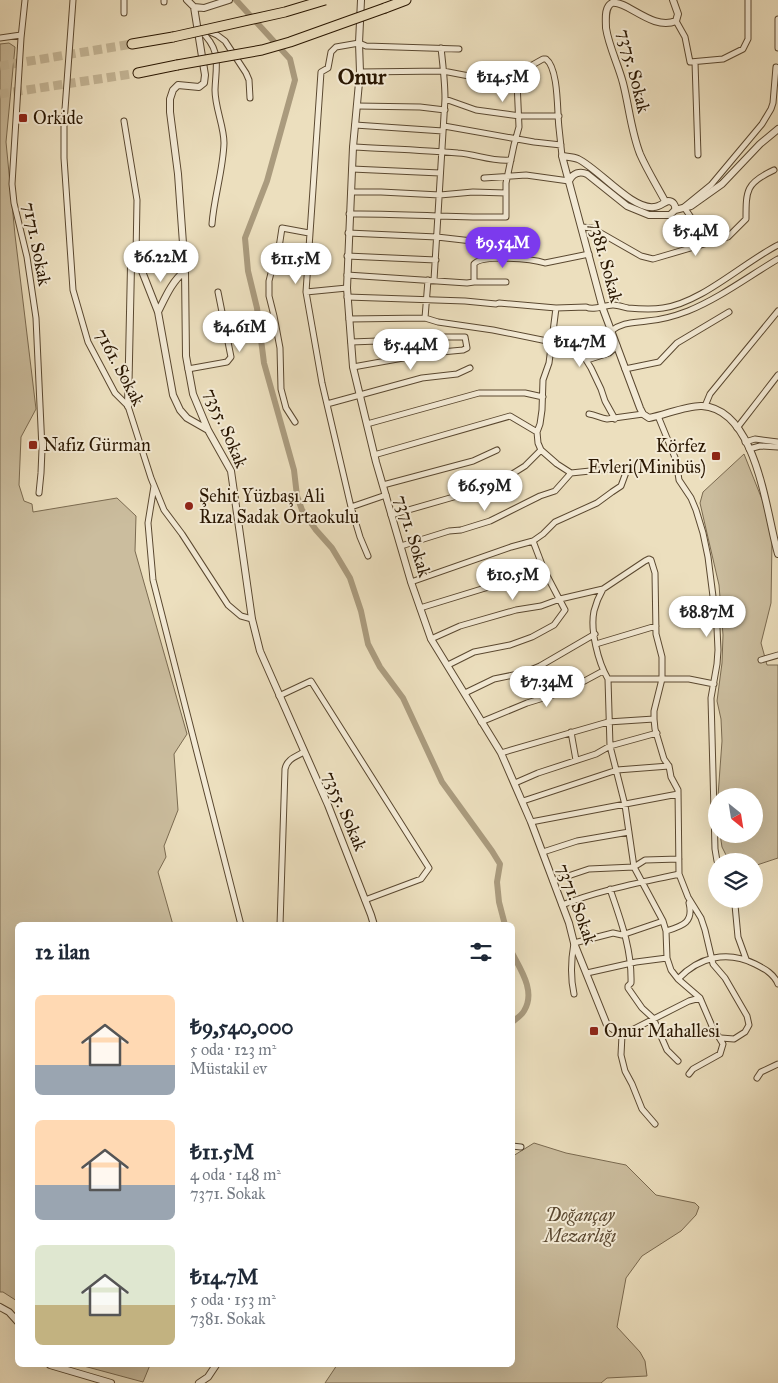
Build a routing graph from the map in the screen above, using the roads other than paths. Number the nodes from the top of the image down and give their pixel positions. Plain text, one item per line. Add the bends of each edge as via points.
1 (25, 0) edge
2 (72, 0) edge
3 (124, 0) edge
4 (186, 0) edge
5 (229, 0) edge
6 (325, 0) edge
7 (361, 0) edge
8 (406, 0) edge
9 (673, 0) edge
10 (748, 0) edge
11 (193, 4) edge
12 (124, 13) dead end
13 (778, 19) edge
14 (676, 21) junction
15 (198, 28) junction
16 (21, 35) junction
17 (0, 38) edge
18 (359, 43) junction
19 (132, 44) tunnel mouth
20 (442, 48) junction
21 (778, 48) edge
22 (459, 49) dead end
23 (695, 62) junction
24 (776, 66) dead end
25 (443, 71) junction
26 (360, 72) junction
27 (138, 73) tunnel mouth
28 (517, 82) junction
29 (250, 98) dead end
30 (445, 99) junction
31 (357, 106) junction
32 (444, 110) junction
33 (520, 116) junction
34 (559, 116) junction
35 (124, 121) dead end
36 (355, 125) junction
37 (444, 129) junction
38 (778, 129) edge
39 (517, 138) junction
40 (561, 145) junction
41 (353, 147) junction
42 (441, 152) junction
43 (698, 155) dead end
44 (562, 156) junction
45 (511, 160) junction
46 (352, 169) junction
47 (774, 170) dead end
48 (440, 173) junction
49 (508, 176) junction
50 (484, 178) dead end
51 (569, 181) junction
52 (350, 192) junction
53 (506, 193) junction
54 (440, 195) junction
55 (664, 203) junction
56 (684, 207) junction
57 (675, 210) junction
58 (349, 214) junction
59 (665, 215) junction
60 (438, 216) junction
61 (212, 224) dead end
62 (582, 227) junction
63 (309, 233) junction
64 (348, 233) junction
65 (437, 237) junction
66 (708, 243) junction
67 (488, 245) dead end
68 (778, 245) edge
69 (588, 254) junction
70 (136, 256) junction
71 (347, 256) junction
72 (778, 259) edge
73 (436, 260) junction
74 (185, 271) junction
75 (347, 275) junction
76 (431, 280) junction
77 (474, 282) junction
78 (506, 282) dead end
79 (347, 288) junction
80 (218, 292) dead end
81 (306, 292) junction
82 (347, 297) junction
83 (427, 300) junction
84 (602, 306) junction
85 (556, 308) junction
86 (778, 310) edge
87 (158, 312) junction
88 (729, 312) dead end
89 (349, 318) junction
90 (425, 318) junction
91 (472, 327) junction
92 (611, 331) junction
93 (600, 332) dead end
94 (465, 337) junction
95 (351, 342) junction
96 (552, 342) junction
97 (617, 346) junction
98 (586, 360) junction
99 (353, 368) junction
100 (470, 368) dead end
101 (188, 369) junction
102 (625, 369) junction
103 (778, 375) edge
104 (360, 394) junction
105 (543, 397) junction
106 (327, 404) junction
107 (128, 406) junction
108 (705, 406) junction
109 (588, 414) dead end
110 (644, 414) junction
111 (658, 416) junction
112 (615, 419) junction
113 (294, 422) dead end
114 (367, 424) junction
115 (737, 428) junction
116 (208, 430) junction
117 (537, 432) junction
118 (745, 442) junction
119 (778, 442) edge
120 (778, 447) edge
121 (749, 449) junction
122 (497, 450) dead end
123 (541, 450) junction
124 (374, 455) junction
125 (571, 473) junction
126 (383, 485) junction
127 (154, 486) junction
128 (39, 493) dead end
129 (386, 496) junction
130 (351, 507) junction
131 (391, 515) junction
132 (533, 541) junction
133 (400, 546) junction
134 (778, 554) edge
135 (368, 556) dead end
136 (544, 570) junction
137 (411, 582) junction
138 (603, 589) junction
139 (560, 599) junction
140 (420, 608) junction
141 (252, 619) junction
142 (656, 626) junction
143 (595, 634) junction
144 (431, 639) junction
145 (596, 644) junction
146 (778, 655) edge
147 (761, 660) dead end
148 (448, 665) junction
149 (603, 671) junction
150 (608, 679) junction
151 (662, 679) junction
152 (714, 684) junction
153 (466, 693) junction
154 (279, 696) junction
155 (654, 719) junction
156 (481, 722) junction
157 (608, 722) junction
158 (572, 732) junction
159 (656, 733) junction
160 (610, 746) junction
161 (304, 752) junction
162 (501, 753) junction
163 (576, 760) junction
164 (669, 766) junction
165 (616, 770) junction
166 (514, 783) junction
167 (678, 794) junction
168 (523, 801) junction
169 (625, 805) junction
170 (532, 822) junction
171 (629, 832) junction
172 (542, 852) junction
173 (716, 853) edge
174 (679, 859) junction
175 (634, 867) junction
176 (679, 874) junction
177 (553, 881) junction
178 (643, 882) junction
179 (610, 890) junction
180 (688, 898) junction
181 (365, 900) junction
182 (562, 904) junction
183 (735, 908) edge
184 (663, 920) junction
185 (240, 922) edge
186 (280, 922) edge
187 (373, 922) edge
188 (666, 931) junction
189 (625, 934) junction
190 (574, 942) junction
191 (711, 957) junction
192 (666, 958) junction
193 (746, 959) junction
194 (630, 963) junction
195 (587, 973) junction
196 (678, 979) junction
197 (778, 984) edge
198 (574, 994) dead end
199 (700, 998) junction
200 (653, 1018) junction
201 (622, 1035) junction
202 (721, 1038) junction
203 (678, 1061) dead end
204 (778, 1064) edge
205 (689, 1074) dead end
206 (757, 1078) dead end
207 (655, 1124) dead end
208 (515, 1146) edge
209 (521, 1147) dead end
210 (0, 1307) edge
211 (15, 1319) edge
212 (57, 1367) edge
213 (215, 1367) edge
214 (210, 1380) edge
215 (111, 1383) edge
216 (199, 1383) edge

1 - 16 street, 7171. Sokak
2 - 107 street, 7161. Sokak via 64,132 73,290 88,342 115,393
3 - 12 street
4 - 11 street
5 - 11 street via 204,8
6 - 19 highway, bridge via 285,12
7 - 18 street, 7371. Sokak
8 - 27 highway, bridge via 262,50
9 - 14 street via 678,14
10 - 23 street via 748,39 743,50 723,59
11 - 15 street, 7355. Sokak
13 - 21 street
14 - 23 street via 685,37 690,62
14 - 55 street, 7375. Sokak via 668,24 656,22 616,2 606,9 610,46 640,153
15 - 29 street via 225,41 246,73
15 - 61 street via 211,40 216,53 216,105 224,141
15 - 74 street, 7355. Sokak via 204,83 199,87 178,85 170,99
16 - 17 street
16 - 128 street, 7171. Sokak via 12,184 36,318 42,449
18 - 20 street via 366,46
18 - 26 street, 7371. Sokak
18 - 63 street via 336,47 331,52 328,68 321,72
20 - 22 street
20 - 25 street
23 - 43 street
24 - 56 street via 773,103 762,124 711,186
25 - 26 street
25 - 28 street
25 - 30 street
26 - 31 street, 7371. Sokak
28 - 33 street
28 - 34 street via 520,71 543,59 549,61
30 - 32 street
30 - 33 street via 476,110
31 - 32 street
31 - 36 street, 7371. Sokak
32 - 37 street
33 - 34 street
33 - 39 street
34 - 40 street
35 - 70 street via 137,200
36 - 37 street
36 - 41 street, 7371. Sokak
37 - 39 street
37 - 42 street
38 - 56 street via 722,184 691,206
39 - 40 street
39 - 45 street
40 - 44 street
41 - 42 street
41 - 46 street, 7371. Sokak
42 - 45 street
42 - 48 street
44 - 51 street, 7381. Sokak
44 - 55 street via 576,158 639,204 656,207
45 - 49 street
46 - 48 street
46 - 52 street, 7371. Sokak
47 - 66 street via 757,178 746,195 746,219 728,237
48 - 54 street
49 - 50 street
49 - 51 street
49 - 53 street
51 - 59 street via 574,174 582,172 627,206 649,215
51 - 62 street, 7381. Sokak
52 - 54 street
52 - 58 street, 7371. Sokak
53 - 54 street
53 - 60 street via 506,217
54 - 60 street
55 - 57 street via 672,202
55 - 59 street via 662,211
56 - 57 street
56 - 66 street
57 - 59 street
58 - 60 street
58 - 64 street, 7371. Sokak
60 - 65 street
62 - 66 street via 592,228 641,256 653,259
62 - 69 street, 7381. Sokak
63 - 81 street
63 - 113 street via 282,228 269,281 280,348 281,389
64 - 65 street
64 - 71 street, 7371. Sokak
65 - 67 street
65 - 73 street
68 - 84 street via 706,291 678,304 652,309
69 - 77 street via 545,263 512,258 478,260 474,264
69 - 84 street, 7381. Sokak
70 - 87 street
70 - 107 street via 131,266
71 - 73 street
71 - 75 street, 7371. Sokak
72 - 92 street via 688,311 646,322 631,322
73 - 76 street
74 - 87 street
74 - 101 street, 7355. Sokak
75 - 76 street
75 - 79 street, 7371. Sokak
76 - 77 street
76 - 83 street
77 - 78 street
79 - 81 street
79 - 82 street, 7371. Sokak
80 - 101 street via 231,357 227,362
81 - 106 street
82 - 83 street
82 - 89 street, 7371. Sokak
83 - 85 street
83 - 90 street
84 - 85 street
84 - 92 street, 7381. Sokak
85 - 96 street
86 - 108 street via 710,394
87 - 116 street via 173,395 187,418
88 - 102 street via 677,343 659,362
89 - 90 street
89 - 95 street, 7371. Sokak
90 - 91 street
91 - 94 street
91 - 96 street
92 - 97 street, 7381. Sokak
93 - 98 street via 582,342
94 - 95 street
94 - 99 street via 466,348 463,350 431,352
95 - 99 street, 7371. Sokak
96 - 105 street via 543,380
97 - 98 street via 609,353
97 - 102 street, 7381. Sokak
98 - 112 street
99 - 104 street, 7371. Sokak
100 - 104 street via 457,374 422,378
101 - 116 street, 7355. Sokak via 193,394
102 - 110 street, 7381. Sokak
103 - 115 street
104 - 106 street
104 - 114 street, 7371. Sokak
105 - 114 street via 525,393 479,393
105 - 117 street
106 - 130 street
107 - 127 street, 7161. Sokak
108 - 111 street
108 - 115 street via 724,412
109 - 112 street
110 - 111 street via 649,418
110 - 112 street
111 - 152 street via 676,460 679,480 691,498 703,533 717,628
114 - 124 street, 7371. Sokak
115 - 118 street
116 - 141 street, 7355. Sokak via 230,471
117 - 123 street
117 - 124 street via 510,416
118 - 119 street via 755,439
118 - 121 street
120 - 121 street
121 - 134 street via 761,482
122 - 126 street via 473,461
123 - 125 street
123 - 131 street via 509,476 464,494
124 - 126 street, 7371. Sokak
125 - 132 street via 628,467 621,486 597,503 555,522
125 - 133 street via 555,491 490,521 461,530 448,530
126 - 129 street, 7371. Sokak
127 - 141 street, 7161. Sokak via 164,510 228,605 241,616
127 - 185 street via 148,523 153,580
129 - 130 street
129 - 131 street, 7371. Sokak
130 - 135 street
131 - 133 street, 7371. Sokak
132 - 136 street
132 - 137 street
133 - 137 street, 7371. Sokak
136 - 139 street
136 - 140 street
137 - 140 street, 7371. Sokak
138 - 139 street
138 - 142 street via 651,560 655,573
138 - 143 street via 594,611
139 - 144 street via 460,626
139 - 148 street via 565,610 554,625 532,637 474,652
140 - 144 street, 7371. Sokak
141 - 154 street, 7355. Sokak via 260,651
142 - 145 street
142 - 151 street
143 - 145 street
143 - 153 street via 540,666 494,679
144 - 148 street, 7371. Sokak
145 - 149 street
146 - 147 street
148 - 153 street, 7371. Sokak
149 - 150 street
149 - 156 street via 566,691
150 - 151 street
150 - 157 street
151 - 152 street via 689,679
151 - 155 street
152 - 173 street via 711,698
153 - 156 street, 7371. Sokak
154 - 161 street, 7355. Sokak
154 - 181 street via 311,681 429,868 421,880
155 - 157 street
155 - 159 street
156 - 162 street, 7371. Sokak
157 - 158 street
157 - 160 street
158 - 162 street
158 - 163 street
159 - 160 street
159 - 164 street
160 - 163 street
160 - 165 street
161 - 181 street, 7355. Sokak
161 - 186 street via 289,760 285,769
162 - 166 street, 7371. Sokak
163 - 166 street
164 - 165 street
164 - 167 street
165 - 168 street
165 - 169 street
166 - 168 street, 7371. Sokak
167 - 169 street
167 - 174 street
168 - 170 street, 7371. Sokak
169 - 170 street
169 - 171 street
170 - 172 street, 7371. Sokak
171 - 172 street via 577,841
171 - 175 street
172 - 177 street, 7371. Sokak
174 - 175 street via 645,860
174 - 176 street
175 - 177 street via 589,869
175 - 178 street
176 - 178 street
176 - 180 street
177 - 182 street, 7371. Sokak
178 - 179 street
178 - 184 street
179 - 182 street
179 - 189 street
180 - 188 street via 689,919
180 - 191 street via 701,918
181 - 187 street, 7355. Sokak
182 - 190 street, 7371. Sokak
183 - 193 street via 738,937
184 - 188 street
184 - 189 street
188 - 192 street
189 - 190 street via 613,933
189 - 194 street
190 - 195 street, 7371. Sokak
190 - 198 street via 570,977
191 - 193 street
191 - 196 street
191 - 202 street via 747,1016 749,1025 734,1039
192 - 194 street
192 - 196 street
193 - 197 street via 770,972
194 - 195 street
194 - 200 street via 631,983 628,988
195 - 201 street, 7371. Sokak via 607,1025
196 - 199 street
199 - 200 street
199 - 202 street
200 - 201 street
200 - 203 street via 667,1050
201 - 207 street via 621,1055 625,1071 642,1110
202 - 205 street via 720,1054
204 - 206 street via 761,1072
208 - 209 street
210 - 211 street
212 - 215 street
213 - 214 street
214 - 216 street

